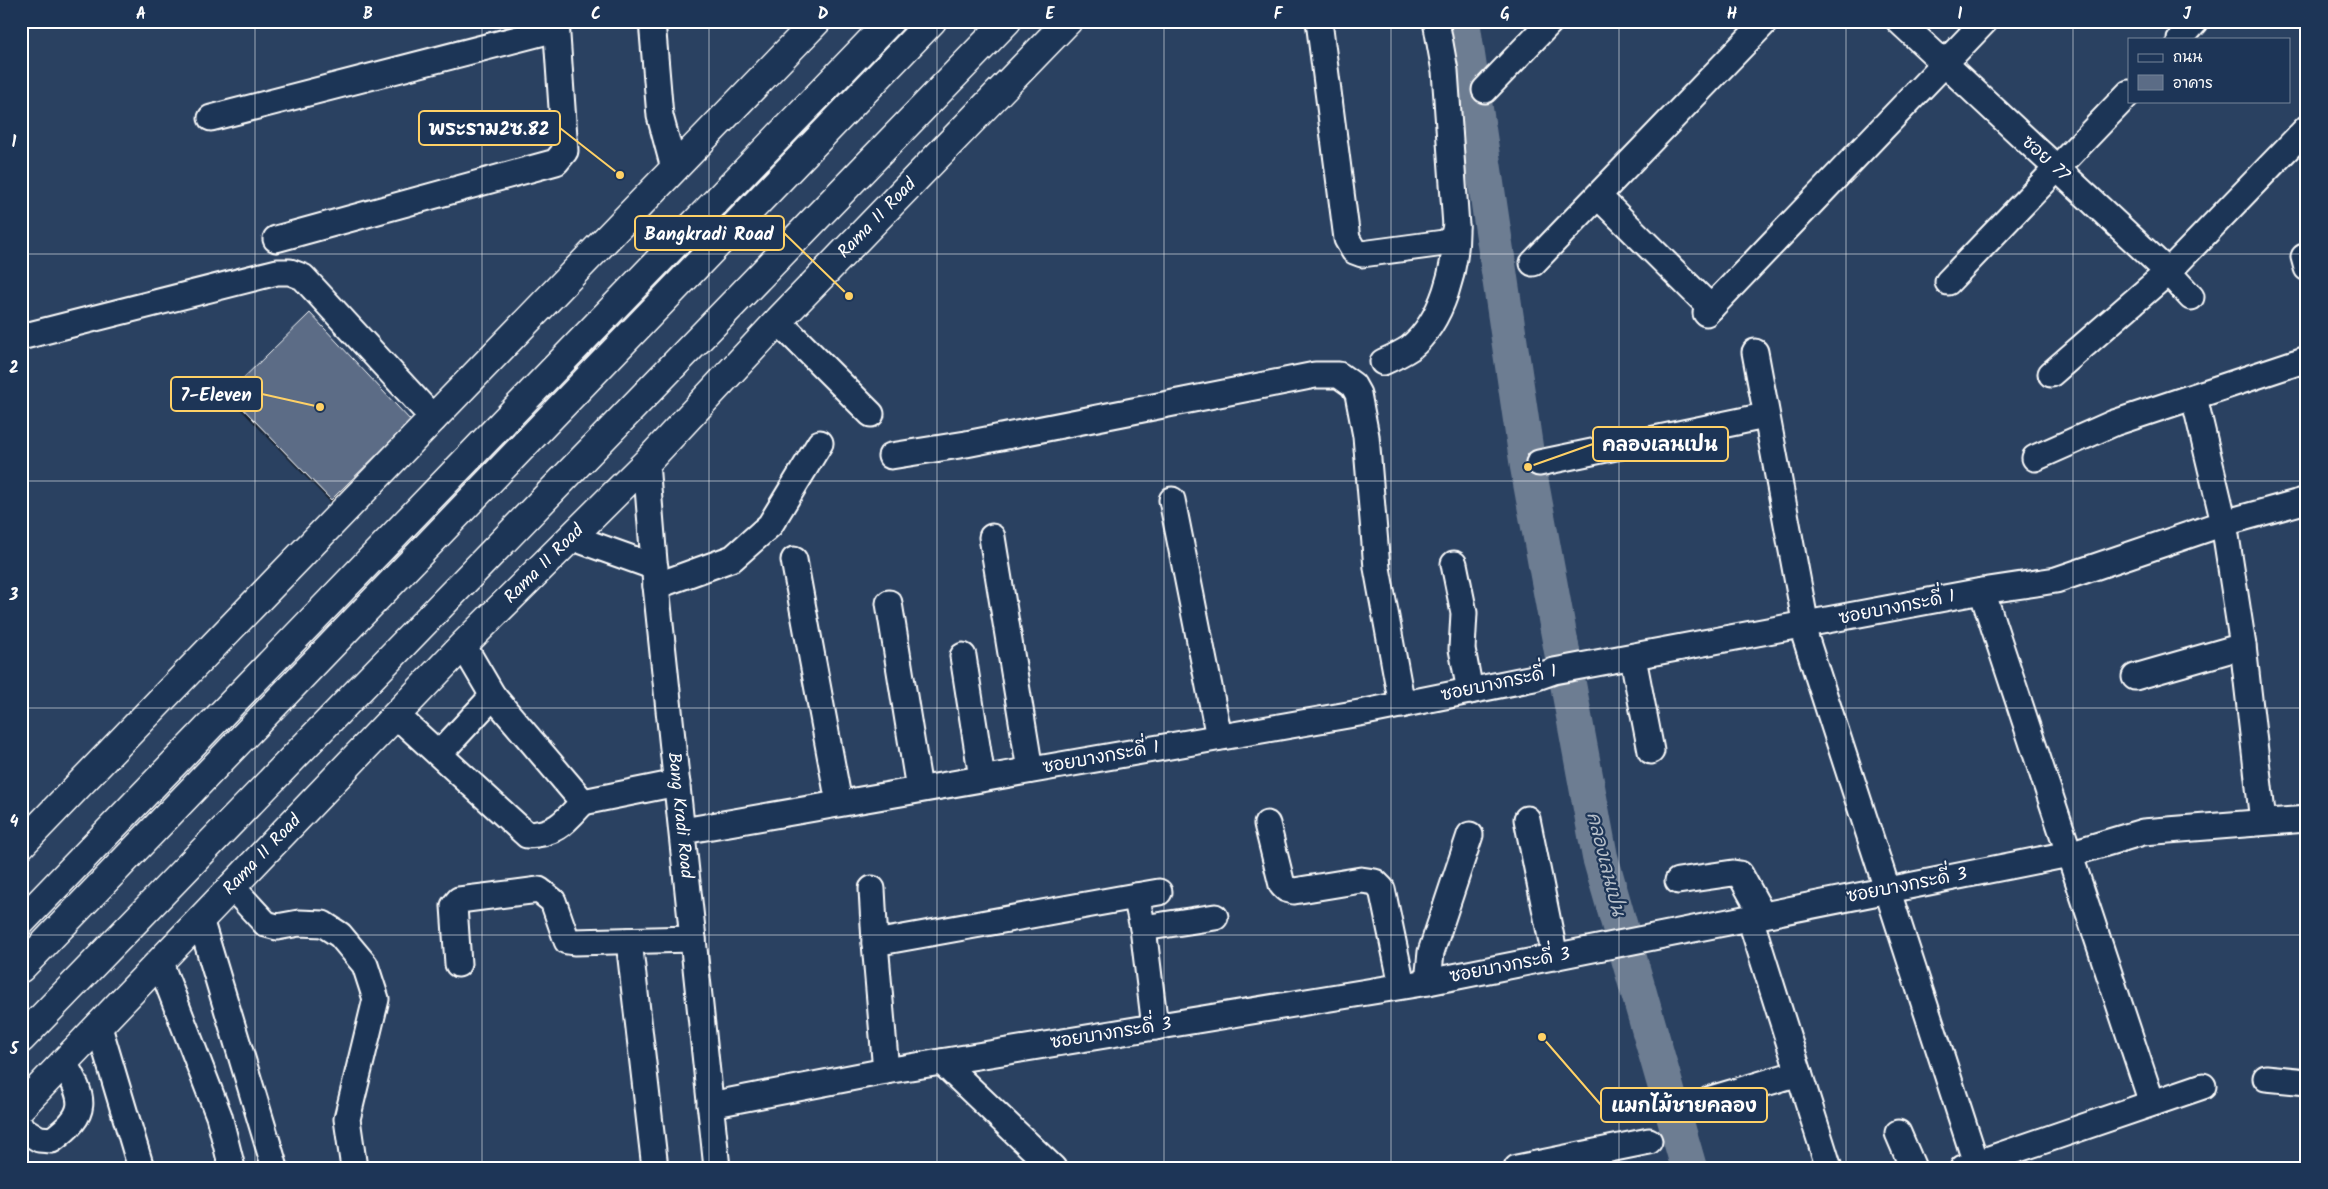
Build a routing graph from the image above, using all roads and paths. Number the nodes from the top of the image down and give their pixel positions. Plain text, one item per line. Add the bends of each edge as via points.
1 (652, 21) edge
2 (817, 21) edge
3 (890, 21) edge
4 (932, 21) edge
5 (984, 21) edge
6 (1007, 21) edge
7 (1068, 21) edge
8 (1319, 21) edge
9 (1436, 21) edge
10 (1551, 21) edge
11 (1766, 21) edge
12 (1899, 21) edge
13 (1984, 21) edge
14 (2196, 21) edge
15 (556, 25) edge
16 (2181, 38) edge
17 (1944, 64) junction
18 (1485, 90) dead end
19 (2128, 94) edge
20 (211, 118) dead end
21 (2307, 128) edge
22 (674, 168) junction
23 (2056, 170) junction
24 (1598, 196) junction
25 (1456, 226) junction
26 (276, 239) dead end
27 (1533, 263) dead end
28 (2168, 272) junction
29 (1948, 282) dead end
30 (2191, 297) dead end
31 (778, 321) junction
32 (21, 337) edge
33 (1755, 352) dead end
34 (2307, 359) edge
35 (1382, 362) dead end
36 (2051, 374) dead end
37 (2194, 397) junction
38 (871, 414) dead end
39 (1765, 416) junction
40 (434, 419) junction
41 (820, 443) dead end
42 (891, 456) dead end
43 (2035, 458) dead end
44 (646, 463) junction
45 (1539, 463) dead end
46 (1172, 500) dead end
47 (2307, 500) edge
48 (2224, 523) junction
49 (572, 537) junction
50 (992, 537) dead end
51 (794, 560) dead end
52 (1454, 564) dead end
53 (655, 576) junction
54 (1982, 591) junction
55 (889, 603) dead end
56 (1804, 626) junction
57 (463, 645) junction
58 (2243, 646) junction
59 (962, 656) dead end
60 (1633, 658) junction
61 (2135, 677) dead end
62 (1470, 691) junction
63 (493, 696) junction
64 (1402, 705) junction
65 (396, 714) junction
66 (1219, 737) junction
67 (1651, 751) dead end
68 (439, 754) junction
69 (1030, 770) junction
70 (982, 778) junction
71 (677, 783) junction
72 (919, 789) junction
73 (583, 802) junction
74 (839, 803) junction
75 (1527, 819) dead end
76 (2307, 819) edge
77 (2263, 822) junction
78 (1267, 824) dead end
79 (683, 831) junction
80 (1470, 835) dead end
81 (21, 845) edge
82 (2069, 854) junction
83 (1678, 881) dead end
84 (232, 887) junction
85 (872, 889) dead end
86 (1886, 890) junction
87 (1756, 916) junction
88 (1215, 917) dead end
89 (200, 918) junction
90 (21, 922) edge
91 (1143, 928) junction
92 (694, 939) junction
93 (629, 941) junction
94 (875, 943) junction
95 (1555, 957) junction
96 (160, 963) junction
97 (458, 964) dead end
98 (21, 968) edge
99 (1428, 982) junction
100 (1402, 985) junction
101 (99, 1027) junction
102 (1155, 1027) junction
103 (21, 1028) edge
104 (21, 1039) edge
105 (942, 1062) junction
106 (64, 1063) junction
107 (886, 1071) junction
108 (1799, 1073) junction
109 (2266, 1078) dead end
110 (2307, 1082) edge
111 (2203, 1086) dead end
112 (1711, 1099) dead end
113 (2152, 1104) junction
114 (710, 1105) junction
115 (21, 1107) edge
116 (21, 1128) edge
117 (1898, 1133) dead end
118 (1649, 1141) dead end
119 (1969, 1166) edge
120 (141, 1168) edge
121 (232, 1168) edge
122 (275, 1168) edge
123 (354, 1168) edge
124 (655, 1168) edge
125 (717, 1168) edge
126 (1053, 1168) edge
127 (1518, 1168) edge
128 (1829, 1168) edge
129 (1913, 1168) edge

1 - 22 street via 660,116
2 - 22 main road
3 - 90 main road
4 - 98 main road
5 - 103 main road
6 - 104 main road
7 - 31 main road, Rama II Road
8 - 25 street via 1348,239 1354,251 1362,254 1444,243 1453,238
9 - 25 street via 1445,72
10 - 18 street
11 - 24 street
12 - 17 street, ซอย 77
13 - 17 street
14 - 16 street
15 - 20 street
15 - 26 street via 565,152 556,162
17 - 23 street, ซอย 77
17 - 24 street via 1708,310
19 - 23 street
21 - 28 street
22 - 40 main road
23 - 28 street, ซอย 77
23 - 29 street
24 - 27 street
25 - 35 street via 1454,266 1432,320 1411,347
28 - 30 street, ซอย 77
28 - 36 street
31 - 38 street
31 - 44 main road, Rama II Road
32 - 40 street via 277,272 290,272 303,277
33 - 39 street
34 - 37 street
37 - 43 street via 2114,423
37 - 48 street
39 - 45 street
39 - 56 street
40 - 81 main road
41 - 53 street via 770,525 733,558
42 - 64 street via 1315,375 1339,375 1353,385 1358,394 1366,436 1377,568
44 - 49 main road, Rama II Road
44 - 53 street, Bang Kradi Road
46 - 66 street
47 - 48 street, ซอยบางกระดี่ 1
48 - 54 street, ซอยบางกระดี่ 1 via 2056,580
48 - 58 street
49 - 53 street
49 - 57 main road, Rama II Road
50 - 69 street
51 - 74 street
52 - 62 street via 1464,613 1462,649
53 - 71 street, Bang Kradi Road
54 - 56 street, ซอยบางกระดี่ 1
54 - 82 street
55 - 72 street
56 - 60 street, ซอยบางกระดี่ 1
56 - 86 street
57 - 63 street
57 - 65 main road, Rama II Road
58 - 61 street
58 - 77 street
59 - 70 street
60 - 62 street, ซอยบางกระดี่ 1
60 - 67 street
62 - 64 street, ซอยบางกระดี่ 1
63 - 68 street
63 - 73 street
64 - 66 street, ซอยบางกระดี่ 1
65 - 68 street
65 - 84 main road, Rama II Road
66 - 69 street, ซอยบางกระดี่ 1
68 - 73 street via 527,835 545,835
69 - 70 street, ซอยบางกระดี่ 1
70 - 72 street, ซอยบางกระดี่ 1
71 - 73 street
71 - 79 street, Bang Kradi Road
72 - 74 street, ซอยบางกระดี่ 1
74 - 79 street, ซอยบางกระดี่ 1
75 - 95 street
76 - 77 street, ซอยบางกระดี่ 3
77 - 82 street, ซอยบางกระดี่ 3 via 2143,832
78 - 100 street via 1282,885 1286,889 1294,891 1361,880 1375,882 1382,889
79 - 92 street, Bang Kradi Road
80 - 99 street via 1433,944
82 - 86 street, ซอยบางกระดี่ 3
82 - 113 street
83 - 87 street via 1740,874
84 - 89 main road, Rama II Road
84 - 123 street via 266,924 277,927 298,923 323,924 340,935 365,965 376,999 348,1119
85 - 94 street
86 - 87 street, ซอยบางกระดี่ 3
86 - 119 street
87 - 95 street, ซอยบางกระดี่ 3
87 - 108 street
88 - 91 street
89 - 96 main road, Rama II Road
89 - 122 street
91 - 94 street via 1148,894
91 - 102 street
92 - 93 street
92 - 114 street, Bang Kradi Road
93 - 97 street via 567,941 554,901 539,890 466,898 454,906
93 - 124 street
94 - 107 street
95 - 99 street, ซอยบางกระดี่ 3
96 - 101 main road, Rama II Road
96 - 121 street via 219,1116
99 - 100 street, ซอยบางกระดี่ 3
100 - 102 street, ซอยบางกระดี่ 3
101 - 106 main road, Rama II Road
101 - 120 street
102 - 105 street, ซอยบางกระดี่ 3
105 - 107 street, ซอยบางกระดี่ 3
105 - 126 street
106 - 115 main road, Rama II Road
106 - 116 street via 77,1087 80,1105 77,1118 52,1140 39,1139
107 - 114 street, ซอยบางกระดี่ 3
108 - 112 street
108 - 128 street
109 - 110 street
111 - 113 street
113 - 119 street
114 - 125 street, Bang Kradi Road
117 - 129 street
118 - 127 street

